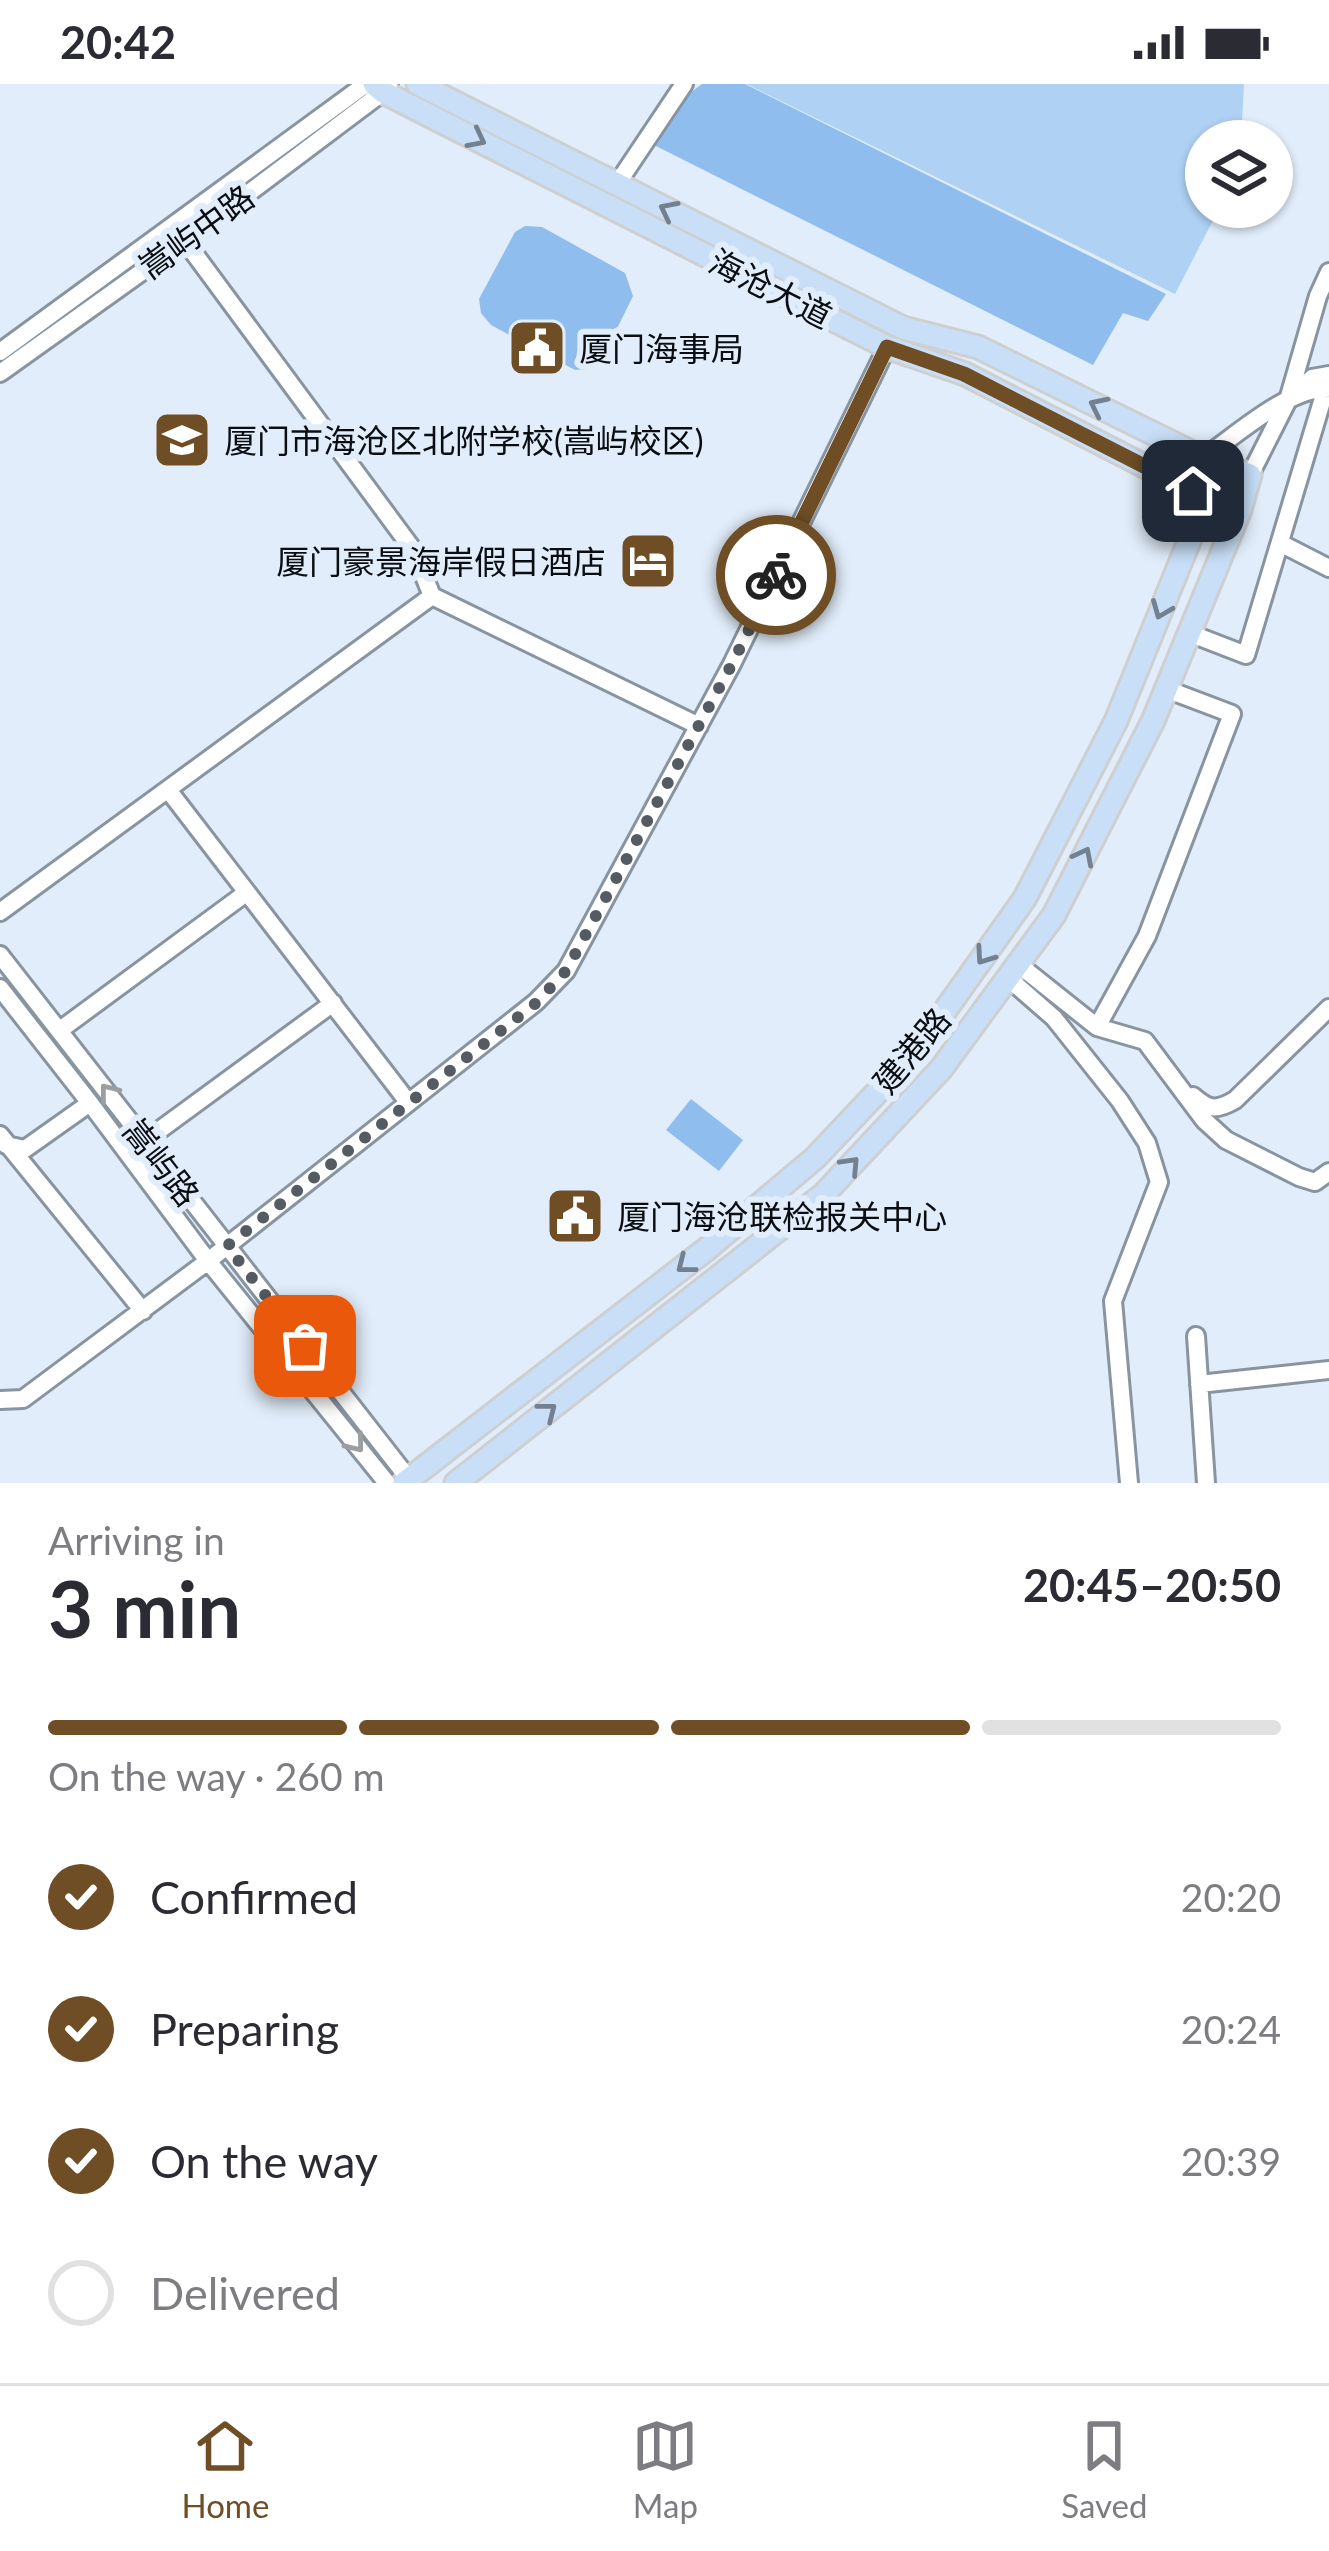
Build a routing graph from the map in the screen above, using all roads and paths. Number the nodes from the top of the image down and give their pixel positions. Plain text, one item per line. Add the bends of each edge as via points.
1 (418, 84) edge
2 (684, 84) edge
3 (378, 86) edge
4 (617, 184) junction
5 (178, 235) junction
6 (1329, 272) edge
7 (887, 347) junction
8 (0, 352) edge
9 (0, 373) edge
10 (1328, 384) edge
11 (1288, 400) junction
12 (1202, 458) junction
13 (1250, 475) junction
14 (1193, 491) junction
15 (1240, 510) junction
16 (1280, 543) junction
17 (1329, 568) edge
18 (432, 596) junction
19 (1189, 633) junction
20 (1166, 689) junction
21 (699, 726) junction
22 (169, 790) junction
23 (246, 893) junction
24 (0, 912) edge
25 (0, 955) edge
26 (1013, 971) junction
27 (0, 988) edge
28 (333, 1003) junction
29 (1329, 1008) edge
30 (1097, 1027) junction
31 (60, 1030) junction
32 (1178, 1084) junction
33 (408, 1102) junction
34 (90, 1103) junction
35 (146, 1140) junction
36 (2, 1143) edge
37 (1329, 1172) edge
38 (227, 1246) junction
39 (208, 1261) junction
40 (142, 1311) junction
41 (1196, 1336) dead end
42 (1329, 1370) edge
43 (1199, 1384) junction
44 (0, 1400) edge
45 (403, 1482) edge
46 (456, 1483) edge
47 (1129, 1483) edge
48 (1206, 1483) edge

1 - 4 main road, 海沧大道
2 - 4 street
3 - 5 street, 嵩屿中路
3 -> 7 main road, 海沧大道
12 -> 4 main road, 海沧大道 via 978,347 903,328
5 - 8 street, 嵩屿中路
5 - 9 street, 嵩屿中路
5 - 18 street via 414,551
6 - 11 street
7 - 14 main road, 海沧大道 via 964,374
7 - 21 street
10 - 11 street
10 - 16 street
11 - 12 street
11 - 13 street
12 - 13 main road, 海沧大道
12 - 14 main road, 建港路
13 - 15 main road, 建港路
14 - 15 main road, 海沧大道
14 -> 45 main road, 建港路 via 1190,539 1116,721 1025,898 917,1050 814,1158 707,1248
15 - 19 main road, 建港路
16 - 17 street
16 - 19 street via 1246,655
18 - 21 street
18 - 22 street
19 - 20 main road, 建港路
26 -> 20 main road, 建港路 via 1054,915
20 - 30 street via 1232,714 1147,936
21 - 33 street via 566,971
22 - 23 street
22 - 24 street
23 - 28 street
23 - 31 street
25 - 31 street, 嵩屿路
26 - 30 street
46 -> 26 main road, 建港路 via 824,1194 941,1070
26 - 47 street via 1120,1101 1147,1143 1159,1183 1113,1301
27 - 34 street, 嵩屿路
28 - 33 street
28 - 35 street
29 - 32 street via 1220,1109 1206,1108
30 - 32 street via 1145,1041
35 -> 31 street, 嵩屿路
32 - 37 street via 1226,1140 1299,1177 1316,1182
33 - 38 street
34 - 36 street via 25,1149
34 - 39 street, 嵩屿路
35 - 38 street, 嵩屿路
36 - 40 street
38 - 39 street
38 - 45 street, 嵩屿路
39 - 40 street
39 -> 45 street, 嵩屿路
40 - 44 street via 22,1399
41 - 43 street
42 - 43 street
43 - 48 street

